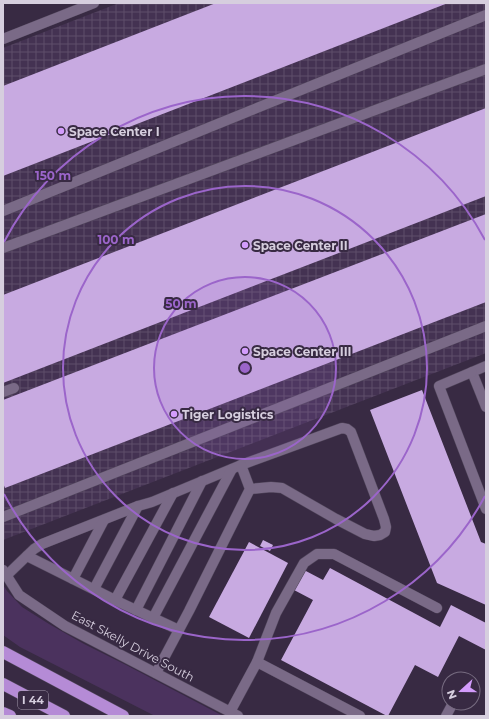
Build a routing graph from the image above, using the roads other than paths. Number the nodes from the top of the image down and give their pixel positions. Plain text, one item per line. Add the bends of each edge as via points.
1 (94, 3) edge
2 (82, 5) edge
3 (486, 15) edge
4 (3, 39) edge
5 (486, 69) edge
6 (3, 211) edge
7 (3, 248) edge
8 (486, 326) edge
9 (486, 366) edge
10 (472, 372) junction
11 (14, 388) dead end
12 (3, 392) edge
13 (486, 407) edge
14 (237, 467) junction
15 (202, 481) junction
16 (250, 489) junction
17 (173, 493) junction
18 (138, 506) junction
19 (486, 508) edge
20 (3, 517) edge
21 (104, 520) junction
22 (27, 556) junction
23 (5, 572) edge
24 (73, 579) junction
25 (94, 589) junction
26 (115, 600) junction
27 (437, 608) dead end
28 (136, 610) junction
29 (153, 618) junction
30 (179, 630) junction
31 (3, 652) edge
32 (257, 662) junction
33 (156, 673) junction
34 (3, 684) edge
35 (3, 712) edge
36 (234, 714) edge
37 (10, 716) edge
38 (64, 716) edge
39 (124, 716) edge
40 (360, 716) edge

1 - 2 street
2 - 4 street
3 - 6 street
5 - 7 street
8 - 20 street
9 - 10 street
10 - 13 street
10 - 19 street via 439,386
11 - 12 street
14 - 15 street
14 - 16 street
14 - 16 street via 342,428 347,429 351,432 384,519 385,532 374,536 365,534 282,488
14 - 29 street
15 - 17 street
15 - 28 street
16 - 30 street
17 - 18 street
17 - 26 street
18 - 21 street
18 - 25 street
21 - 22 street via 42,544
21 - 24 street
22 - 23 street
22 - 24 street
23 - 33 street, East Skelly Drive South via 19,595 65,626
24 - 25 street
25 - 26 street
26 - 28 street
27 - 32 street via 334,554 317,554 304,563 276,613
28 - 29 street
29 - 30 street
30 - 33 street
31 - 39 highway
32 - 36 street
32 - 40 street
33 - 36 street, East Skelly Drive South
34 - 38 highway, I 44
35 - 37 highway, I 44

